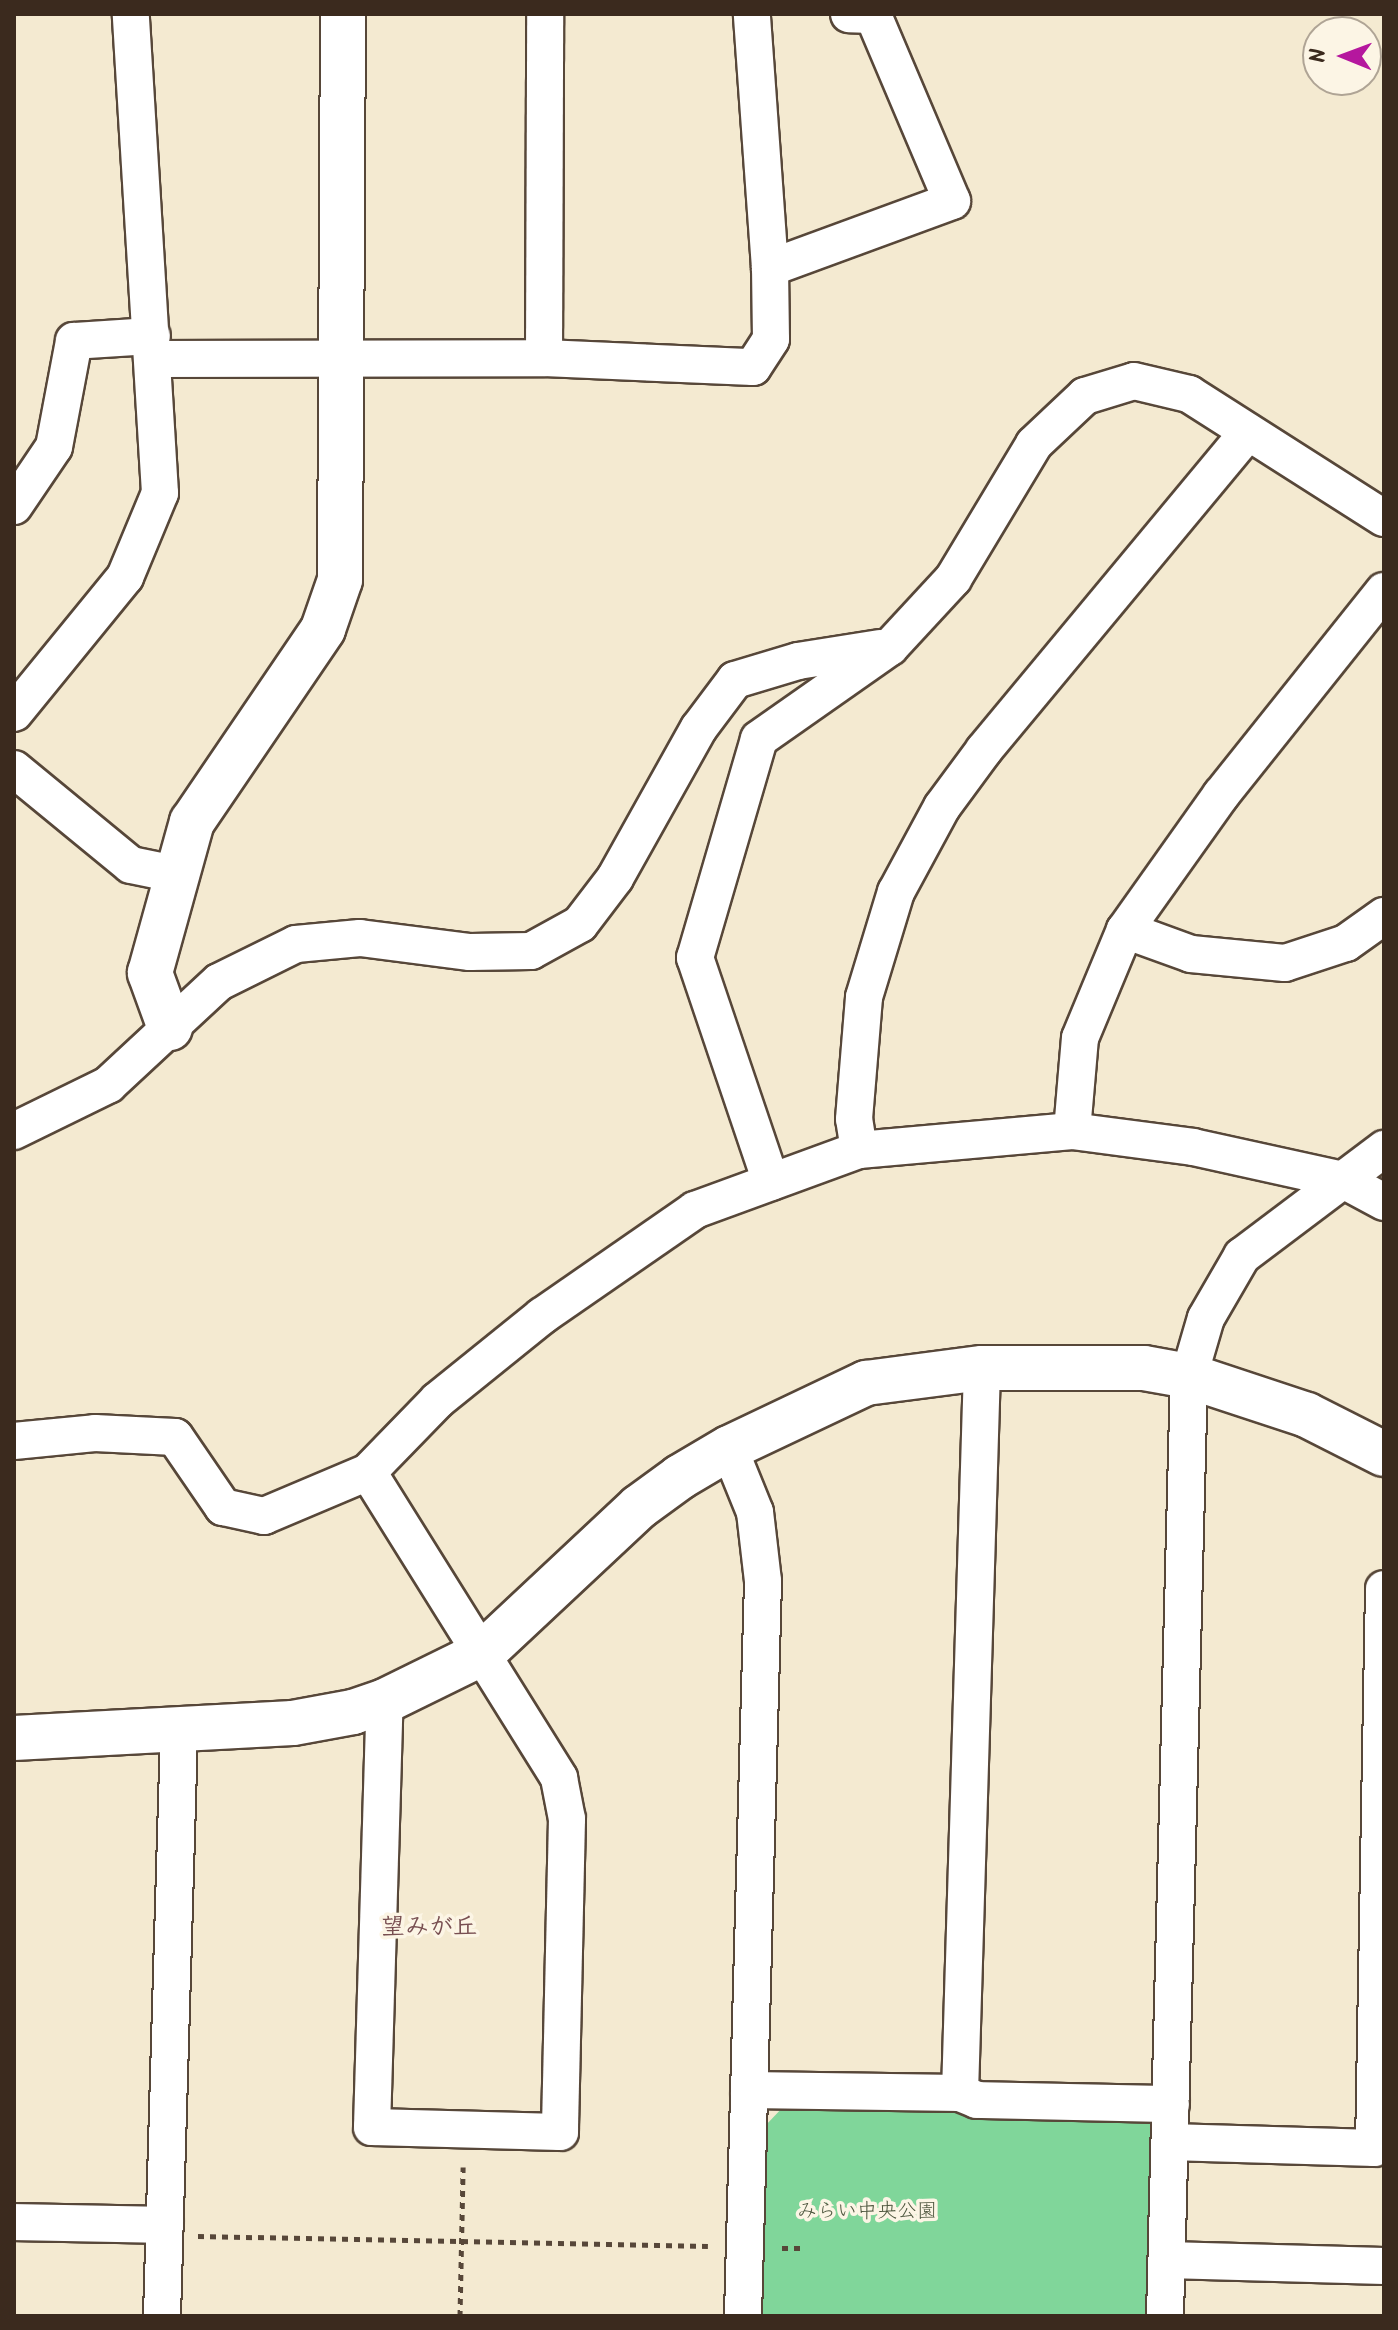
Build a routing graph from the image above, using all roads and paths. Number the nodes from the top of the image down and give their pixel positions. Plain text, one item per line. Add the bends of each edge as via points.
1 (131, 14) edge
2 (343, 14) edge
3 (545, 14) edge
4 (752, 14) edge
5 (849, 14) edge
6 (770, 268) junction
7 (153, 348) junction
8 (544, 358) junction
9 (344, 359) junction
10 (1248, 432) junction
11 (14, 506) edge
12 (1384, 518) edge
13 (1384, 591) edge
14 (890, 647) junction
15 (14, 713) edge
16 (14, 769) edge
17 (175, 874) junction
18 (1384, 916) edge
19 (1125, 930) junction
20 (170, 1028) junction
21 (14, 1131) edge
22 (1072, 1131) junction
23 (1384, 1149) edge
24 (859, 1150) junction
25 (1343, 1180) junction
26 (771, 1182) junction
27 (1384, 1202) edge
28 (982, 1368) junction
29 (1189, 1376) junction
30 (14, 1441) edge
31 (729, 1448) junction
32 (1384, 1454) edge
33 (368, 1472) junction
34 (1384, 1605) edge
35 (483, 1653) junction
36 (385, 1701) junction
37 (179, 1732) junction
38 (14, 1738) edge
39 (749, 2090) junction
40 (960, 2093) junction
41 (1171, 2104) junction
42 (465, 2130) junction
43 (1170, 2142) junction
44 (14, 2222) edge
45 (177, 2230) junction
46 (461, 2241) junction
47 (745, 2247) junction
48 (1167, 2260) junction
49 (1384, 2266) edge
50 (162, 2316) edge
51 (460, 2316) edge
52 (743, 2316) edge
53 (1165, 2316) edge

1 - 7 street
2 - 9 street
3 - 8 street
4 - 6 street
5 - 6 street via 873,15 952,201
6 - 8 street via 771,339 753,367
7 - 9 street
7 - 11 street via 74,341 54,447
7 - 15 street via 160,493 125,577
8 - 9 street
9 - 17 street via 340,580 323,629 192,822
10 - 12 street
10 - 14 street via 1189,394 1134,381 1085,396 1034,444 953,579
10 - 24 street via 942,807 896,892 864,997 854,1119
13 - 19 street via 1221,795
14 - 20 street via 798,661 735,680 699,728 615,878 580,924 531,951 470,952 360,938 296,944 219,982
14 - 26 street via 759,739 695,958
16 - 17 street via 131,865
17 - 20 street via 150,973
18 - 19 street via 1346,943 1285,963 1191,954
19 - 22 street via 1080,1038
20 - 21 street via 108,1085
22 - 24 street
22 - 25 street via 1193,1147
23 - 25 street
24 - 26 street
25 - 27 street
25 - 29 street via 1242,1256 1206,1318
26 - 33 street via 695,1210 542,1316 438,1400
28 - 29 street via 1109,1365
28 - 31 street via 866,1383
28 - 40 street
29 - 32 street via 1307,1415
29 - 41 street
30 - 33 street via 95,1433 175,1437 223,1507 264,1516
31 - 35 street via 639,1507
31 - 39 street via 755,1512 763,1581
33 - 35 street
34 - 43 street via 1374,2148
35 - 36 street
35 - 42 street via 553,1765 567,1819 560,2132
36 - 37 street via 293,1723
36 - 42 street via 372,2127
37 - 38 street
37 - 45 street
39 - 40 street
39 - 47 street
40 - 41 street via 977,2100
41 - 43 street
42 - 46 path
43 - 48 street
44 - 45 street
45 - 46 path
45 - 50 street
46 - 47 path
46 - 51 path
47 - 52 street
48 - 49 street
48 - 53 street

